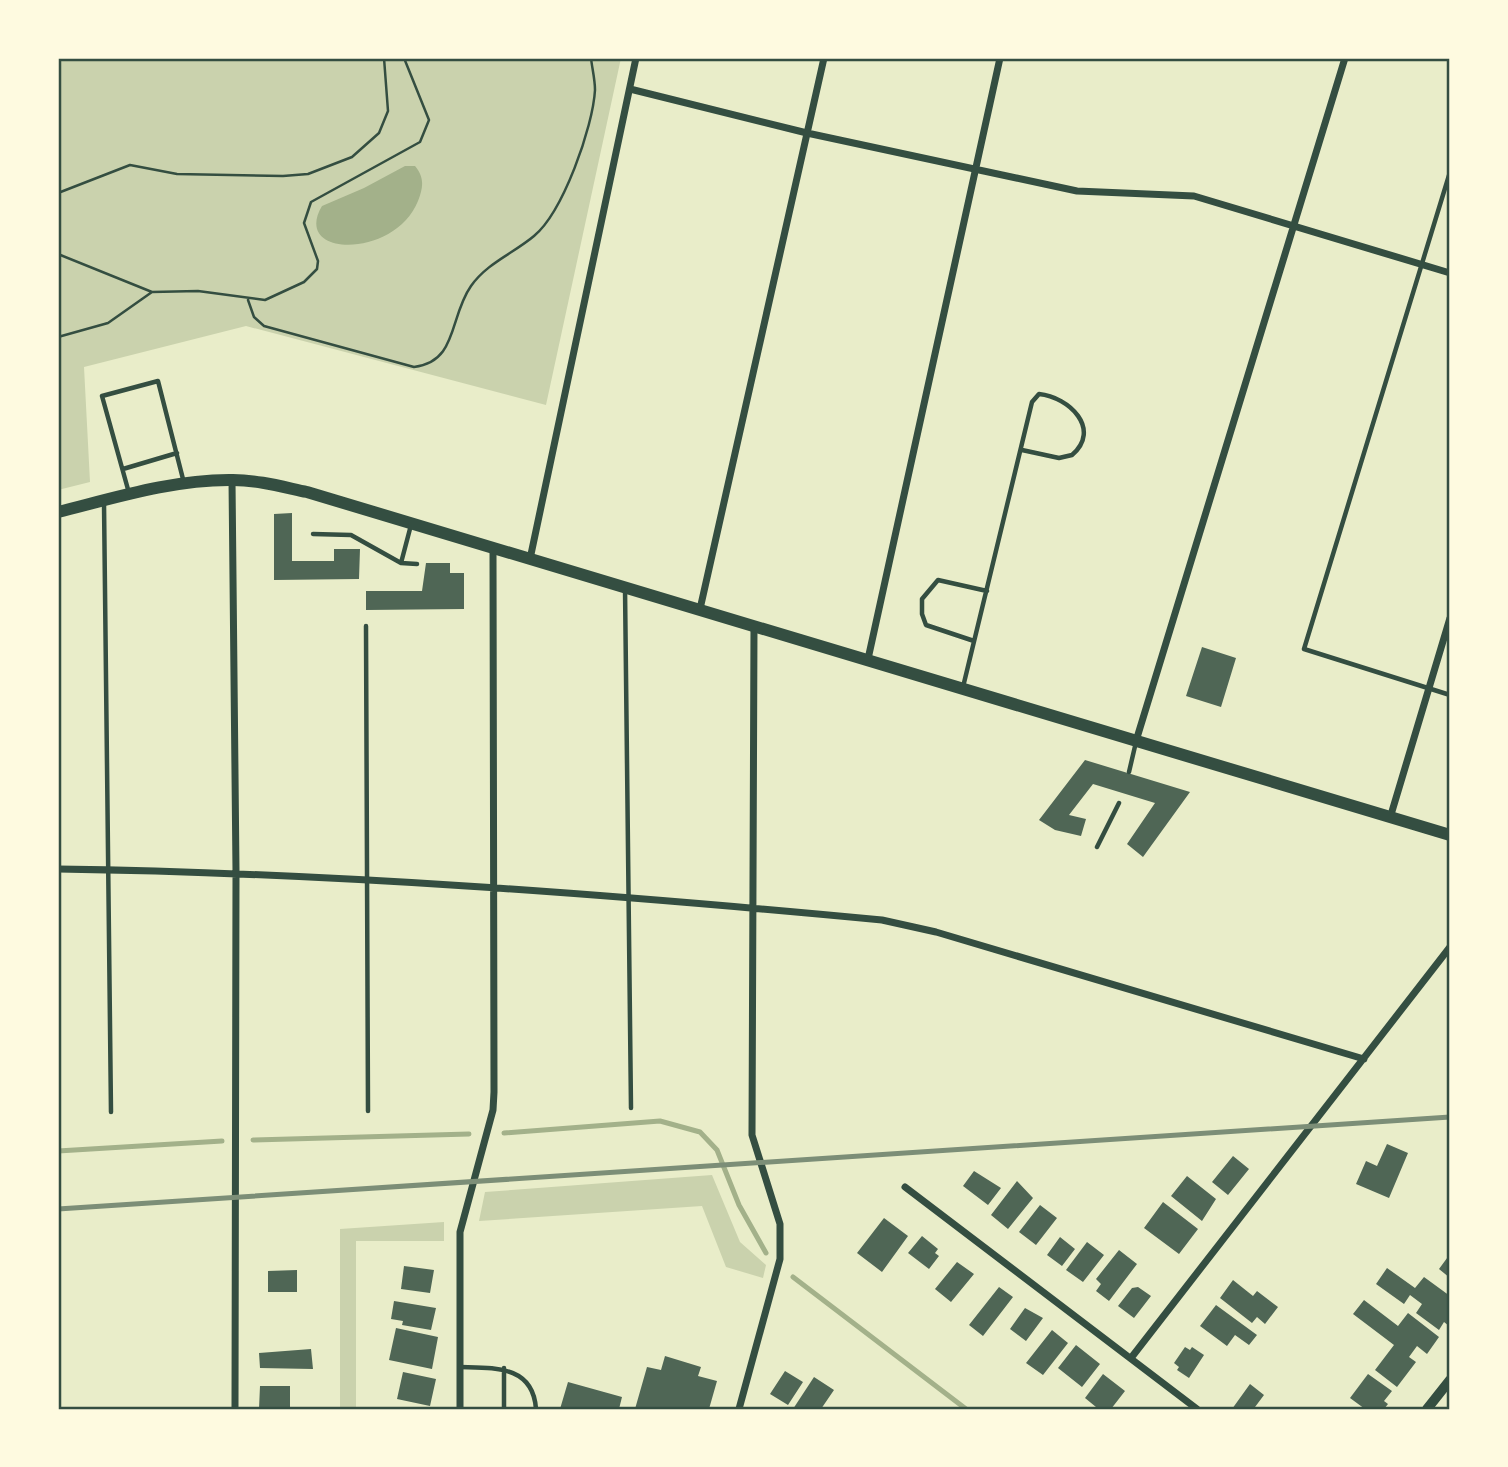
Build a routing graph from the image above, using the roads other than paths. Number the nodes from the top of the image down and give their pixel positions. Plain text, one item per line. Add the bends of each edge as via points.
1 (636, 58) edge
2 (824, 58) edge
3 (1000, 58) edge
4 (1345, 58) edge
5 (629, 89) junction
6 (807, 133) junction
7 (974, 171) junction
8 (1450, 172) edge
9 (1294, 225) junction
10 (1421, 264) junction
11 (1450, 273) edge
12 (1022, 450) junction
13 (177, 453) junction
14 (122, 469) junction
15 (232, 480) junction
16 (184, 484) junction
17 (129, 494) junction
18 (104, 498) junction
19 (58, 512) edge
20 (411, 524) junction
21 (313, 534) dead end
22 (493, 549) junction
23 (530, 559) junction
24 (401, 563) junction
25 (417, 564) dead end
26 (625, 587) junction
27 (987, 591) junction
28 (700, 609) junction
29 (1450, 618) edge
30 (366, 626) dead end
31 (754, 626) junction
32 (974, 641) junction
33 (868, 659) junction
34 (963, 687) junction
35 (1429, 688) junction
36 (1450, 695) edge
37 (1136, 741) junction
38 (1129, 772) dead end
39 (1119, 803) dead end
40 (1390, 818) junction
41 (1450, 835) edge
42 (1097, 847) dead end
43 (58, 869) edge
44 (109, 870) junction
45 (236, 871) junction
46 (368, 878) junction
47 (495, 888) junction
48 (627, 898) junction
49 (751, 908) junction
50 (1450, 947) edge
51 (1364, 1059) junction
52 (631, 1108) dead end
53 (368, 1111) dead end
54 (111, 1112) dead end
55 (905, 1187) dead end
56 (1131, 1358) junction
57 (460, 1367) junction
58 (504, 1368) junction
59 (1450, 1380) edge
60 (235, 1409) edge
61 (460, 1409) edge
62 (504, 1409) edge
63 (536, 1409) edge
64 (739, 1409) edge
65 (1198, 1409) edge
66 (1427, 1409) edge

1 - 5 street
2 - 6 street
3 - 7 street
4 - 9 street
5 - 6 street
5 - 23 street
6 - 7 street
6 - 28 street
7 - 9 street via 1103,194 1194,196
7 - 33 street
8 - 10 lane
9 - 10 street
9 - 37 street
10 - 11 street
10 - 35 lane via 1304,649
12 - 12 lane via 1026,415 1040,394 1067,402 1084,426 1084,436 1072,455 1059,458
12 - 27 lane
13 - 14 lane
13 - 14 lane via 158,381 102,396
13 - 16 lane
14 - 17 lane
15 - 16 main road
15 - 20 main road via 307,492
15 - 45 street
16 - 17 main road
17 - 18 main road
18 - 19 main road
18 - 44 lane
20 - 22 main road
20 - 24 lane
21 - 24 lane via 351,535
22 - 23 main road
22 - 47 street
23 - 26 main road
24 - 25 lane
26 - 28 main road
26 - 48 lane
27 - 32 lane
27 - 32 lane via 938,580 922,599 926,625
28 - 31 main road
29 - 35 street
30 - 46 lane
31 - 33 main road
31 - 49 street
32 - 34 lane
33 - 34 main road
34 - 37 main road
35 - 36 lane
35 - 40 street
37 - 38 lane
37 - 40 main road
39 - 42 lane
40 - 41 main road
43 - 44 street
44 - 45 street
44 - 54 lane
45 - 46 street
45 - 60 street
46 - 47 street
46 - 53 lane
47 - 48 street
47 - 57 street via 493,1110 460,1232
48 - 49 street
48 - 52 lane
49 - 51 street via 882,920 936,932
49 - 64 street via 752,1135 782,1243
50 - 51 street
51 - 56 street
55 - 56 street
56 - 65 street
57 - 58 lane
57 - 61 street
58 - 62 lane
58 - 63 lane via 522,1376 531,1387
59 - 66 street

